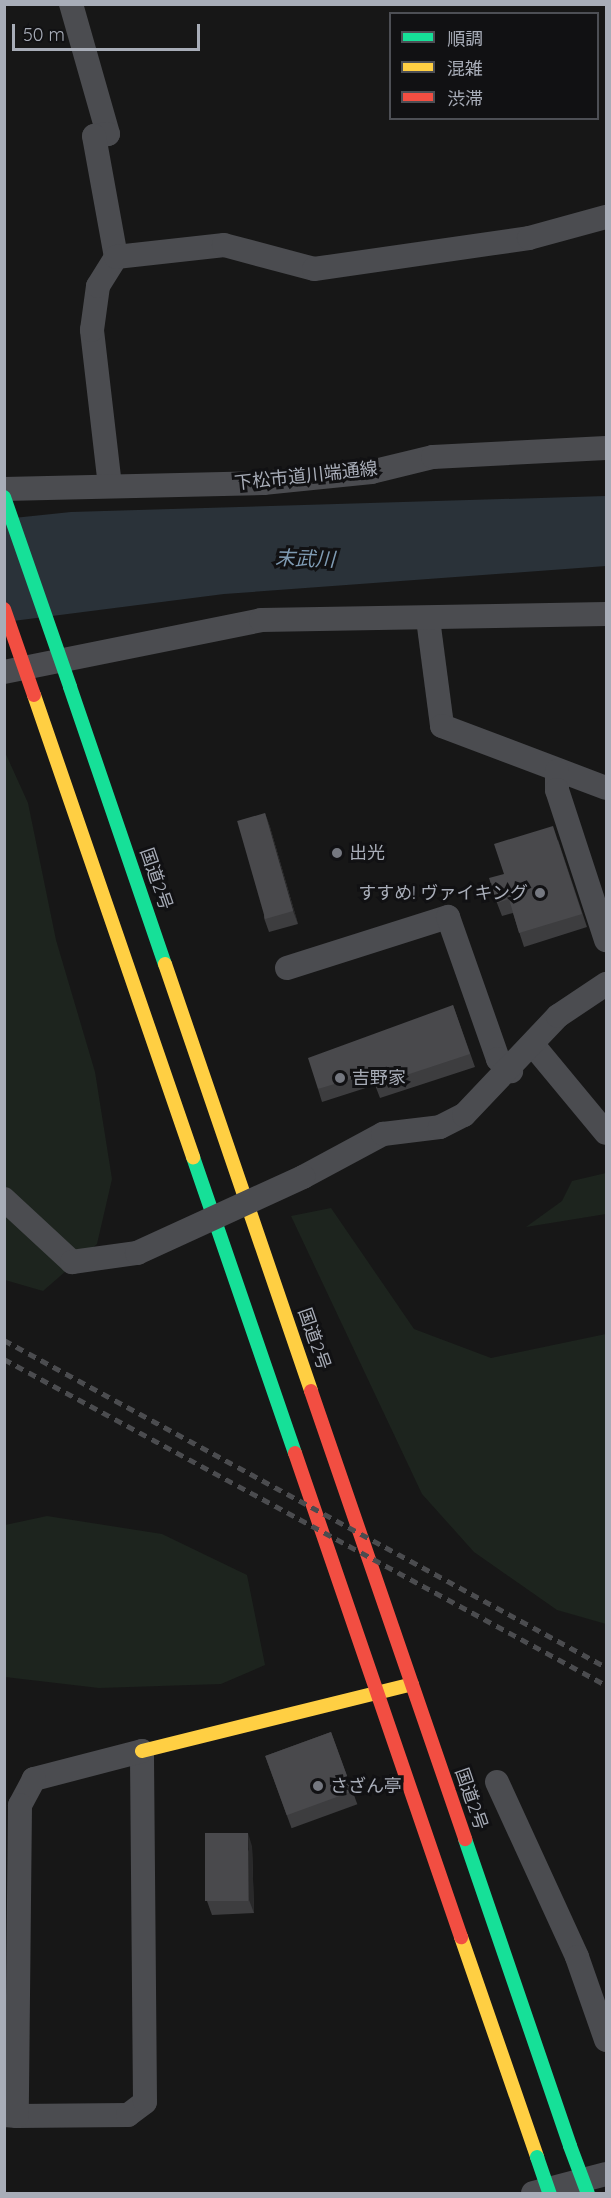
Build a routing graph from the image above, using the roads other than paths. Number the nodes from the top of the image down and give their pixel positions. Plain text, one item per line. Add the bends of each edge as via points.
1 (71, 4) edge
2 (606, 217) edge
3 (116, 257) junction
4 (606, 448) edge
5 (110, 486) junction
6 (4, 489) edge
7 (4, 497) edge
8 (4, 609) edge
9 (606, 614) edge
10 (428, 619) junction
11 (4, 672) edge
12 (557, 771) junction
13 (606, 788) edge
14 (606, 940) edge
15 (287, 968) dead end
16 (606, 984) edge
17 (533, 1045) junction
18 (511, 1071) junction
19 (606, 1133) edge
20 (4, 1199) edge
21 (412, 1684) junction
22 (377, 1692) junction
23 (142, 1752) junction
24 (497, 1782) dead end
25 (10, 2025) edge
26 (606, 2040) edge
27 (11, 2116) edge
28 (606, 2174) edge
29 (532, 2193) edge
30 (550, 2193) edge
31 (588, 2193) edge

1 - 3 street via 108,134 94,136
2 - 3 street via 529,238 314,269 224,245
3 - 5 street via 98,286 92,330
4 - 5 street, 下松市道川端通線 via 433,457 371,472 262,483
5 - 6 street, 下松市道川端通線
7 - 21 main road, 国道2号, bridge
8 - 22 main road, bridge
9 - 10 street
10 - 11 street via 261,620
10 - 12 street via 442,726
12 - 13 street
12 - 14 street via 557,790
15 - 18 street via 448,916 498,1059
16 - 17 street via 558,1016
17 - 18 street
17 - 19 street
18 - 20 street, bridge via 464,1115 440,1127 383,1134 303,1177 137,1253 72,1262
21 - 22 main road
21 - 31 main road, 国道2号, bridge
22 - 23 main road
22 - 30 main road, bridge
23 - 25 street via 34,1779 20,1805
23 - 27 street via 145,2102 128,2115
24 - 26 street via 577,1958
25 - 27 street
28 - 29 street

